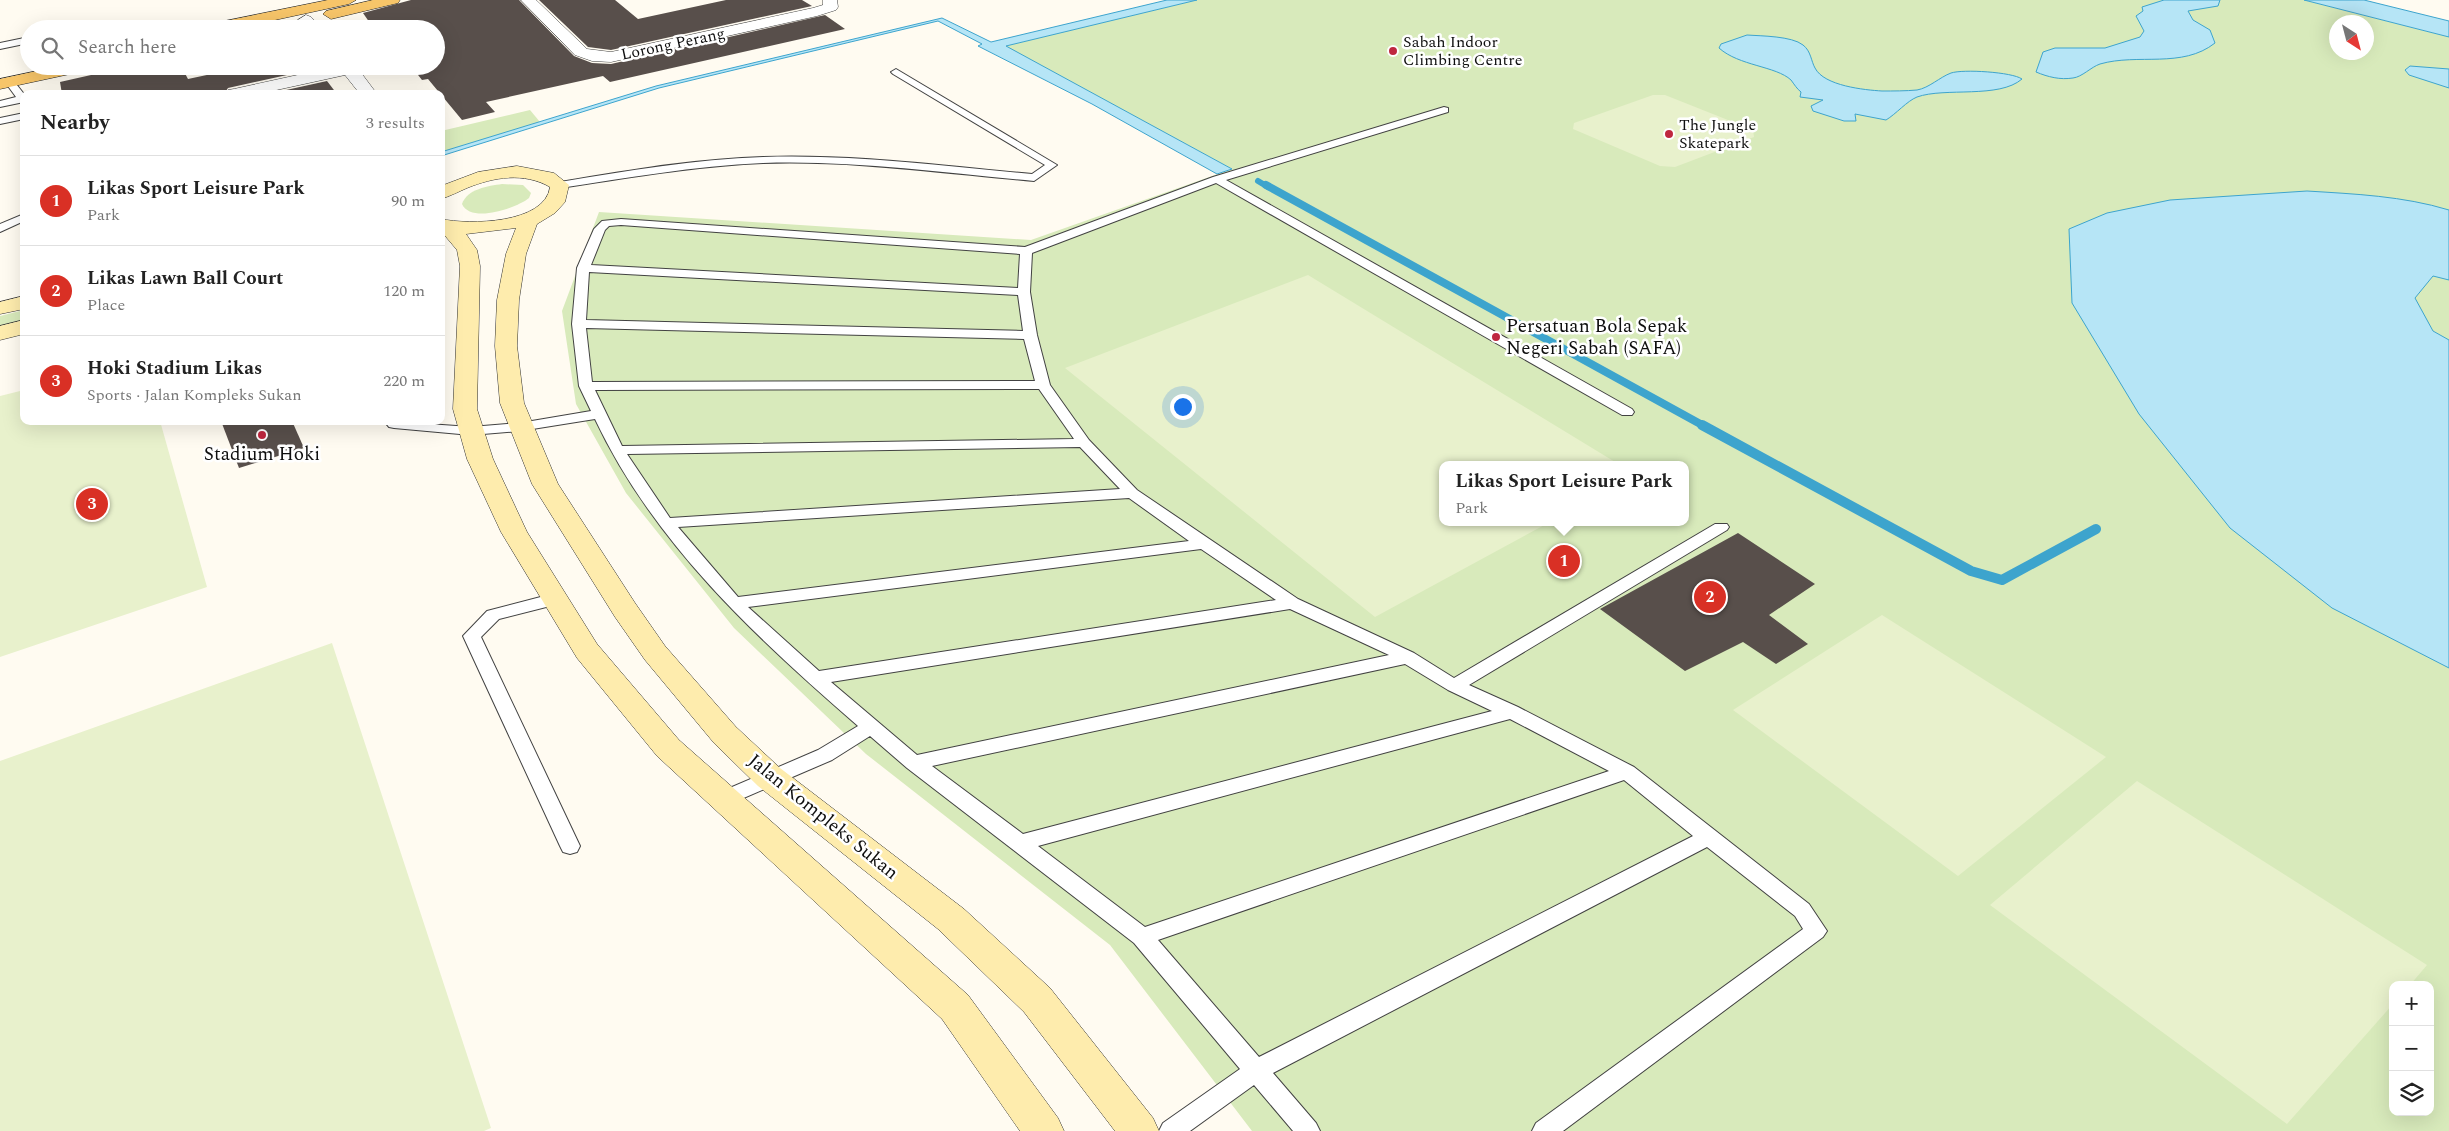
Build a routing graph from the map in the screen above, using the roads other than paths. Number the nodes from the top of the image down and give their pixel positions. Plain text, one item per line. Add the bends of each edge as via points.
1 (349, 0) edge
2 (393, 0) edge
3 (528, 0) edge
4 (830, 0) edge
5 (323, 2) edge
6 (248, 20) edge
7 (325, 20) edge
8 (20, 42) edge
9 (0, 46) edge
10 (896, 72) dead end
11 (20, 73) edge
12 (32, 75) edge
13 (317, 75) edge
14 (354, 75) edge
15 (3, 80) edge
16 (252, 90) edge
17 (366, 90) edge
18 (20, 97) edge
19 (20, 101) edge
20 (0, 104) edge
21 (1444, 110) dead end
22 (20, 117) edge
23 (0, 121) edge
24 (1217, 180) junction
25 (560, 185) junction
26 (445, 191) edge
27 (533, 216) junction
28 (20, 219) edge
29 (445, 227) edge
30 (0, 228) edge
31 (1026, 251) junction
32 (583, 268) junction
33 (1024, 292) junction
34 (20, 303) edge
35 (0, 308) edge
36 (579, 324) junction
37 (20, 328) edge
38 (0, 333) edge
39 (1030, 335) junction
40 (1043, 385) junction
41 (586, 386) junction
42 (1627, 412) dead end
43 (600, 414) junction
44 (405, 425) edge
45 (520, 427) junction
46 (471, 431) junction
47 (1084, 442) junction
48 (617, 450) junction
49 (1132, 493) junction
50 (666, 523) junction
51 (1721, 527) dead end
52 (1204, 544) junction
53 (556, 599) junction
54 (734, 603) junction
55 (1292, 603) junction
56 (1408, 657) junction
57 (815, 678) junction
58 (1454, 686) junction
59 (1512, 712) junction
60 (872, 726) junction
61 (914, 762) junction
62 (1626, 772) junction
63 (769, 778) junction
64 (725, 798) junction
65 (1708, 838) junction
66 (1020, 843) junction
67 (570, 846) dead end
68 (1142, 937) junction
69 (1257, 1070) junction
70 (1044, 1131) edge
71 (1139, 1131) edge
72 (1171, 1131) edge
73 (1308, 1131) edge
74 (1544, 1131) edge

1 - 5 main road
2 - 7 main road
3 - 4 street, Lorong Perang via 581,52 612,57 817,12 831,7
5 - 6 main road
8 - 9 lane
10 - 25 lane via 1052,165 1034,178 857,162 763,160 660,169
11 - 15 main road
12 - 15 main road
13 - 16 street
14 - 17 street
15 - 18 lane
19 - 20 lane
21 - 24 lane
22 - 23 lane
24 - 31 lane
24 - 42 lane
25 - 26 main road via 552,178 518,173 474,179
25 - 27 main road via 562,192 558,200
27 - 29 main road via 492,227
27 - 45 main road, Jalan Kompleks Sukan via 516,254 508,300 506,346 511,393
28 - 30 lane
29 - 46 main road via 467,250 470,266 465,409
31 - 32 lane via 621,222 606,223 600,229
31 - 33 lane
32 - 33 lane
32 - 36 lane
33 - 39 lane
34 - 35 main road
36 - 39 lane
36 - 41 lane
37 - 38 main road
39 - 40 lane
40 - 41 lane
40 - 47 lane
41 - 43 lane
43 - 45 lane
43 - 48 lane
44 - 46 lane
45 - 46 lane
45 - 63 main road, Jalan Kompleks Sukan via 545,484 655,653 725,735
46 - 53 main road via 480,459 514,532
47 - 48 lane
47 - 49 lane
48 - 50 lane
49 - 50 lane
49 - 52 lane
50 - 54 lane
51 - 58 lane
52 - 54 lane
52 - 55 lane
53 - 64 main road via 587,651 668,748
53 - 67 lane via 493,615 472,636
54 - 57 lane
55 - 56 lane
55 - 57 lane
56 - 58 lane
56 - 61 lane
57 - 60 lane
58 - 59 lane
59 - 62 lane
59 - 66 lane
60 - 61 lane
60 - 63 lane via 825,755
61 - 66 lane
62 - 65 lane
62 - 68 lane
63 - 64 lane
63 - 71 main road, Jalan Kompleks Sukan via 951,919 1037,1000
64 - 70 main road via 955,1007
65 - 69 lane
65 - 74 lane via 1802,910 1816,931
66 - 68 lane
68 - 69 lane
69 - 72 lane
69 - 73 lane

